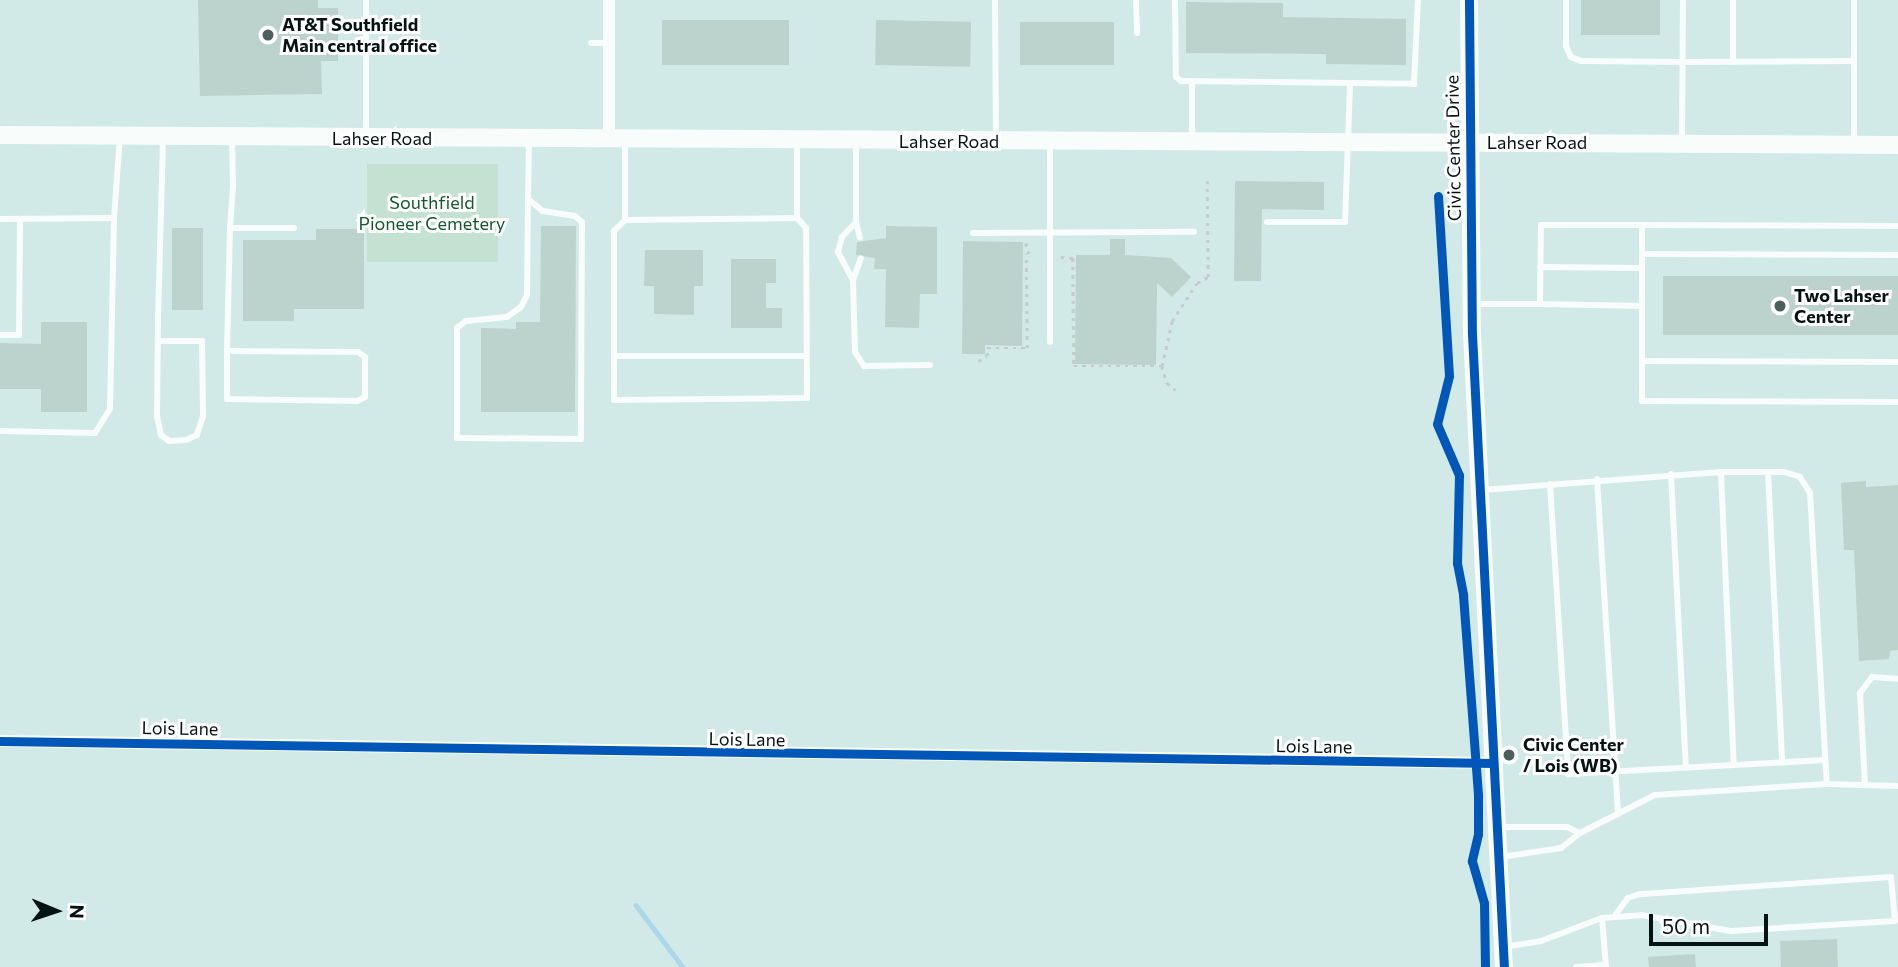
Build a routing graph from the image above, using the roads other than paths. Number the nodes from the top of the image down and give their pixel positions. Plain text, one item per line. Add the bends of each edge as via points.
1 (366, 0) edge
2 (609, 0) edge
3 (995, 0) edge
4 (1136, 0) edge
5 (1175, 0) edge
6 (1418, 0) edge
7 (1469, 0) edge
8 (1566, 0) edge
9 (1683, 0) edge
10 (1733, 0) edge
11 (1854, 0) edge
12 (1137, 33) dead end
13 (591, 43) dead end
14 (609, 43) junction
15 (1854, 61) junction
16 (1682, 62) junction
17 (1733, 62) junction
18 (1192, 81) junction
19 (1350, 83) junction
20 (0, 135) edge
21 (120, 137) junction
22 (163, 138) junction
23 (232, 138) junction
24 (366, 138) junction
25 (529, 138) junction
26 (617, 139) junction
27 (797, 140) junction
28 (856, 140) junction
29 (996, 141) junction
30 (1050, 141) junction
31 (1192, 141) junction
32 (1351, 141) junction
33 (1467, 142) junction
34 (1682, 145) junction
35 (1898, 145) edge
36 (1854, 146) junction
37 (527, 199) junction
38 (114, 218) junction
39 (797, 218) junction
40 (0, 219) edge
41 (20, 219) junction
42 (625, 220) junction
43 (856, 222) junction
44 (1267, 222) dead end
45 (1642, 225) junction
46 (1898, 226) edge
47 (230, 228) junction
48 (294, 228) dead end
49 (1194, 232) dead end
50 (973, 233) dead end
51 (1050, 233) junction
52 (860, 238) dead end
53 (1642, 254) junction
54 (1898, 255) edge
55 (861, 258) dead end
56 (1540, 267) junction
57 (1642, 268) junction
58 (853, 280) junction
59 (1471, 304) junction
60 (1540, 304) junction
61 (1642, 306) junction
62 (0, 335) edge
63 (158, 341) junction
64 (1050, 342) dead end
65 (227, 351) junction
66 (614, 356) junction
67 (806, 356) junction
68 (1642, 362) junction
69 (1898, 362) edge
70 (930, 365) dead end
71 (1898, 402) edge
72 (0, 431) edge
73 (1721, 472) junction
74 (1768, 472) junction
75 (1671, 474) junction
76 (1597, 479) junction
77 (1550, 484) junction
78 (1480, 490) junction
79 (1898, 679) edge
80 (0, 741) edge
81 (1825, 760) junction
82 (1782, 762) junction
83 (1493, 763) junction
84 (1734, 765) junction
85 (1686, 768) junction
86 (1613, 772) junction
87 (1827, 785) junction
88 (1865, 785) junction
89 (1898, 786) edge
90 (1618, 814) junction
91 (1497, 827) junction
92 (1580, 833) junction
93 (1499, 858) junction
94 (1616, 914) junction
95 (1602, 918) junction
96 (1503, 947) junction
97 (1606, 966) edge
98 (1504, 967) edge
99 (1576, 967) edge

1 - 24 lane
2 - 14 street
3 - 29 lane
4 - 12 lane
5 - 18 lane via 1176,77
6 - 19 lane via 1414,84
7 - 33 main road, Civic Center Drive
8 - 16 lane via 1566,46 1571,57 1581,61
9 - 16 lane
10 - 17 lane
11 - 15 lane
13 - 14 lane
14 - 26 street
15 - 17 lane
15 - 36 lane
16 - 17 lane
16 - 34 lane
18 - 19 lane
18 - 31 lane
19 - 32 lane
20 - 21 main road, Lahser Road
21 - 22 main road, Lahser Road
21 - 38 lane
22 - 23 main road, Lahser Road
22 - 63 lane
23 - 24 main road, Lahser Road
23 - 47 lane
24 - 25 main road, Lahser Road
25 - 26 main road, Lahser Road
25 - 37 lane
26 - 27 main road, Lahser Road
26 - 42 lane
27 - 28 main road, Lahser Road
27 - 39 lane
28 - 29 main road, Lahser Road
28 - 43 lane
29 - 30 main road, Lahser Road
30 - 31 main road, Lahser Road
30 - 51 lane
31 - 32 main road, Lahser Road
32 - 33 main road, Lahser Road
32 - 44 lane via 1345,222
33 - 34 main road, Lahser Road
33 - 59 main road, Civic Center Drive
34 - 36 main road, Lahser Road
35 - 36 main road, Lahser Road
37 - 37 lane via 525,302 507,317 466,321 457,328 457,438 582,439 582,222 575,216 543,211
38 - 41 lane
38 - 72 lane via 110,409 94,433
39 - 42 lane
39 - 67 lane via 806,228
40 - 41 lane
41 - 62 lane via 19,335
42 - 66 lane via 614,231
43 - 52 lane
43 - 58 lane via 842,237 838,252
45 - 46 lane
45 - 53 lane
45 - 56 lane via 1541,225
47 - 48 lane
47 - 65 lane
49 - 51 lane
50 - 51 lane
51 - 64 lane
53 - 54 lane
53 - 57 lane
55 - 58 lane
56 - 57 lane
56 - 60 lane
57 - 61 lane
58 - 70 lane via 855,352 864,366
59 - 60 lane
59 - 78 main road, Civic Center Drive
60 - 61 lane
61 - 68 lane
63 - 63 lane via 161,435 169,441 186,440 197,435 203,416 202,341
65 - 65 lane via 227,399 357,401 365,397 365,357 358,352
66 - 67 lane
66 - 67 lane via 614,400 807,398
68 - 69 lane
68 - 71 lane via 1642,401
73 - 74 lane
73 - 75 lane
73 - 84 lane
74 - 81 lane via 1800,477 1810,493
74 - 82 lane
75 - 76 lane
75 - 85 lane
76 - 77 lane
76 - 86 lane
77 - 78 lane
77 - 86 lane via 1568,775
78 - 83 main road, Civic Center Drive
79 - 88 lane via 1872,677 1860,693
80 - 83 street, Lois Lane
81 - 82 lane
81 - 87 lane
82 - 84 lane
83 - 91 main road, Civic Center Drive
84 - 85 lane
85 - 86 lane
86 - 90 lane
87 - 88 lane
87 - 90 lane via 1655,795
88 - 89 lane
90 - 92 lane
91 - 92 lane via 1567,827
91 - 93 main road, Civic Center Drive
92 - 93 lane via 1548,853
93 - 96 main road, Civic Center Drive
94 - 94 lane via 1731,931 1895,921 1891,877 1665,890 1628,898
94 - 95 lane
95 - 96 lane via 1541,942
95 - 97 lane
96 - 98 main road, Civic Center Drive
97 - 99 lane

